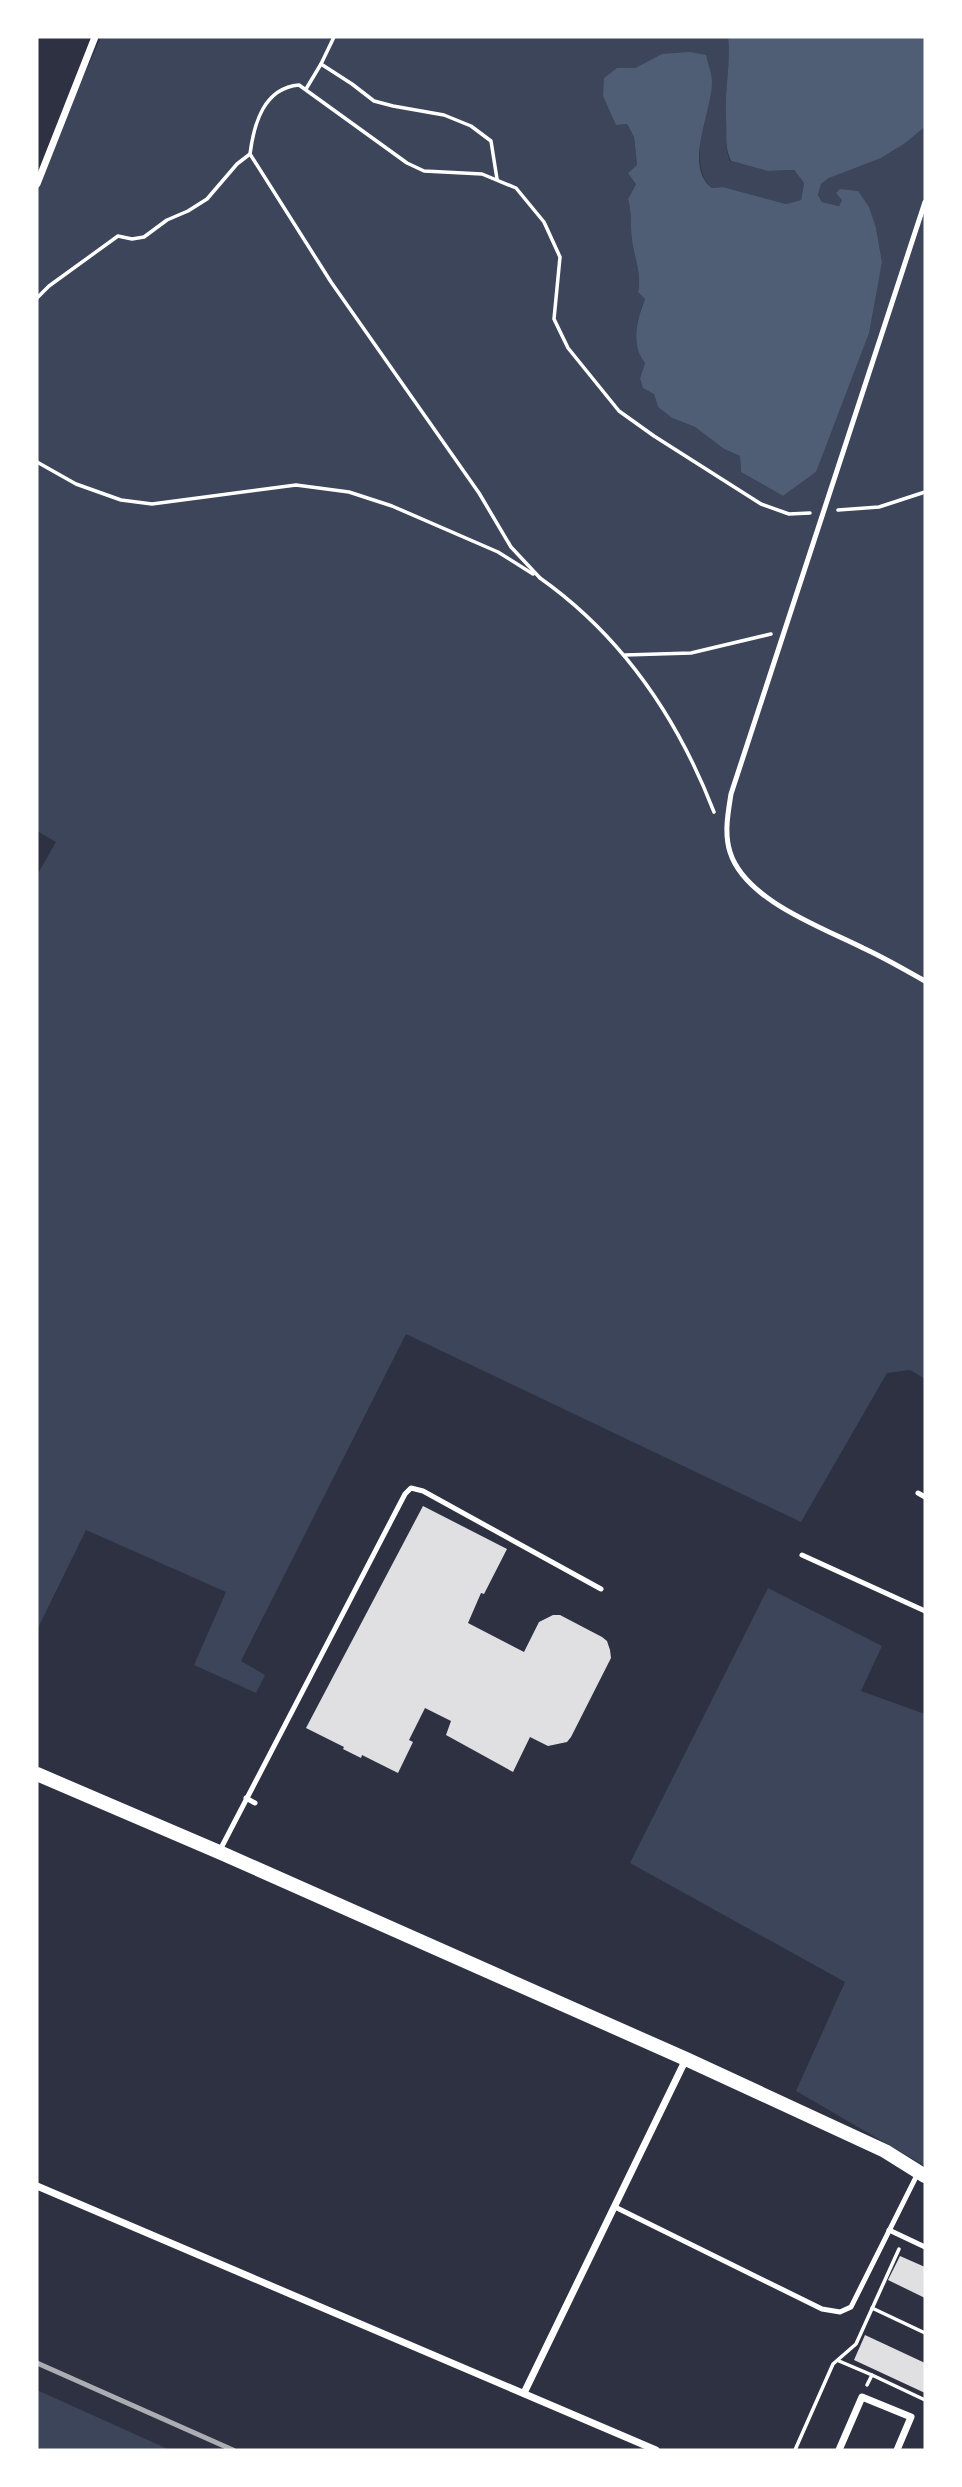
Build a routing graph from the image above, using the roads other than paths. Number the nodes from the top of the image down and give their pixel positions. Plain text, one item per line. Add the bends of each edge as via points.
1 (95, 37) edge
2 (37, 184) edge
3 (925, 202) edge
4 (925, 981) edge
5 (918, 1493) dead end
6 (925, 1497) edge
7 (802, 1555) dead end
8 (601, 1589) dead end
9 (925, 1611) edge
10 (273, 1746) junction
11 (281, 1750) dead end
12 (37, 1774) edge
13 (246, 1798) junction
14 (255, 1802) dead end
15 (219, 1852) junction
16 (686, 2059) junction
17 (922, 2173) edge
18 (37, 2186) edge
19 (615, 2207) junction
20 (889, 2230) junction
21 (925, 2247) edge
22 (524, 2393) junction
23 (656, 2450) edge
24 (839, 2450) edge
25 (897, 2450) edge

1 - 2 street
3 - 4 lane via 731,794 726,824 730,853 749,884 773,902
5 - 6 lane
7 - 9 lane
8 - 10 lane via 411,1488
10 - 11 lane
10 - 13 lane
12 - 15 main road
13 - 14 lane
13 - 15 lane
15 - 16 main road
16 - 17 main road via 885,2151
16 - 19 street
17 - 20 lane
18 - 22 street
19 - 20 lane via 822,2309 840,2312 851,2307
19 - 22 street
20 - 21 lane
22 - 23 street
24 - 25 street via 862,2397 911,2417

